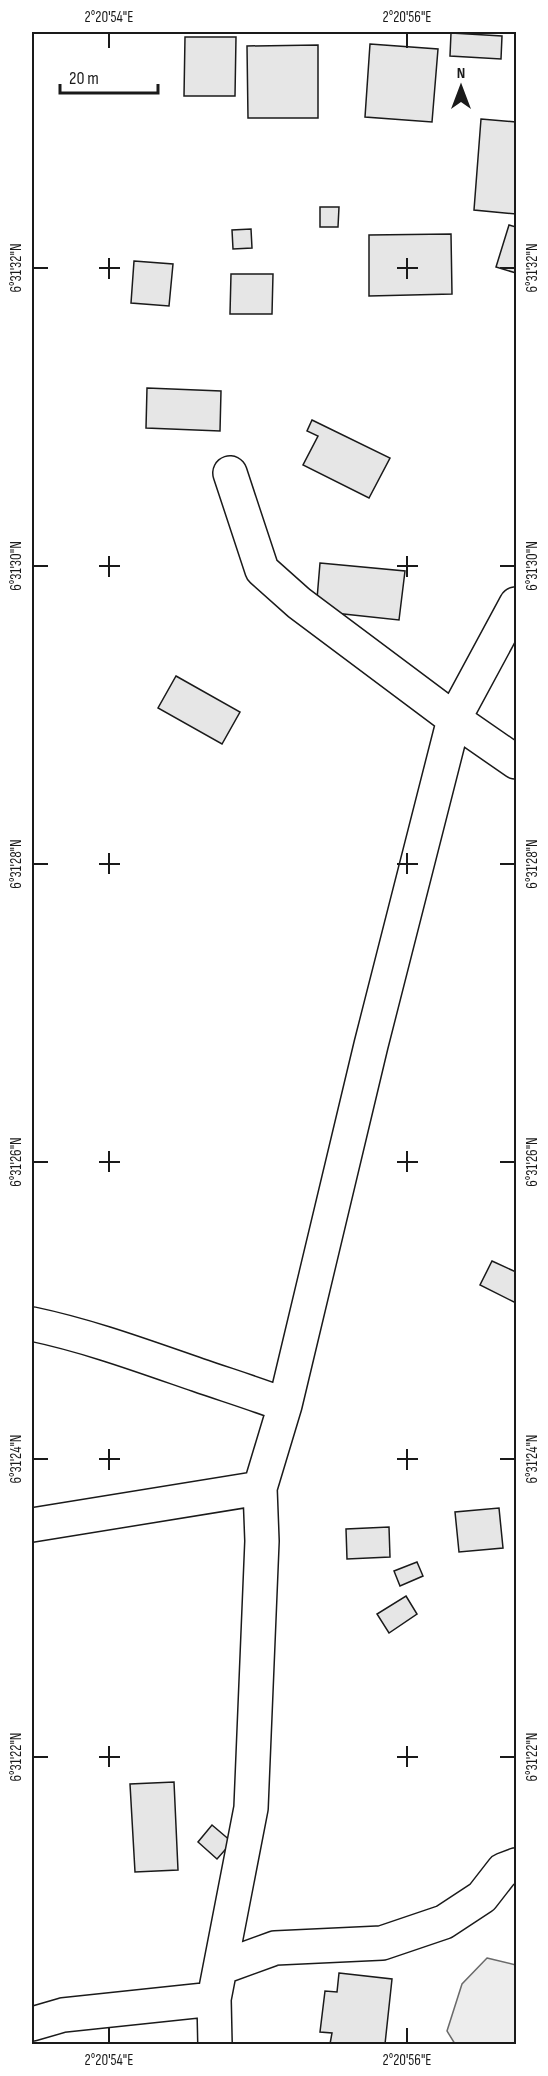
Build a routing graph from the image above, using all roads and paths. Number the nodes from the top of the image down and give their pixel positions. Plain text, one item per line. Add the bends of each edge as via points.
1 (230, 473) dead end
2 (516, 604) edge
3 (454, 719) junction
4 (516, 762) edge
5 (32, 1324) edge
6 (285, 1405) junction
7 (260, 1488) junction
8 (32, 1525) edge
9 (516, 1865) edge
10 (217, 1984) junction
11 (32, 2024) edge
12 (214, 2044) edge

1 - 3 street via 261,570 298,603
2 - 3 street
3 - 4 street
3 - 6 street
5 - 6 street via 142,1354
6 - 7 street
7 - 8 street
7 - 10 street via 260,1596 251,1808
9 - 10 street via 503,1870 482,1897 444,1922 382,1943 275,1948
10 - 11 street
10 - 12 street

